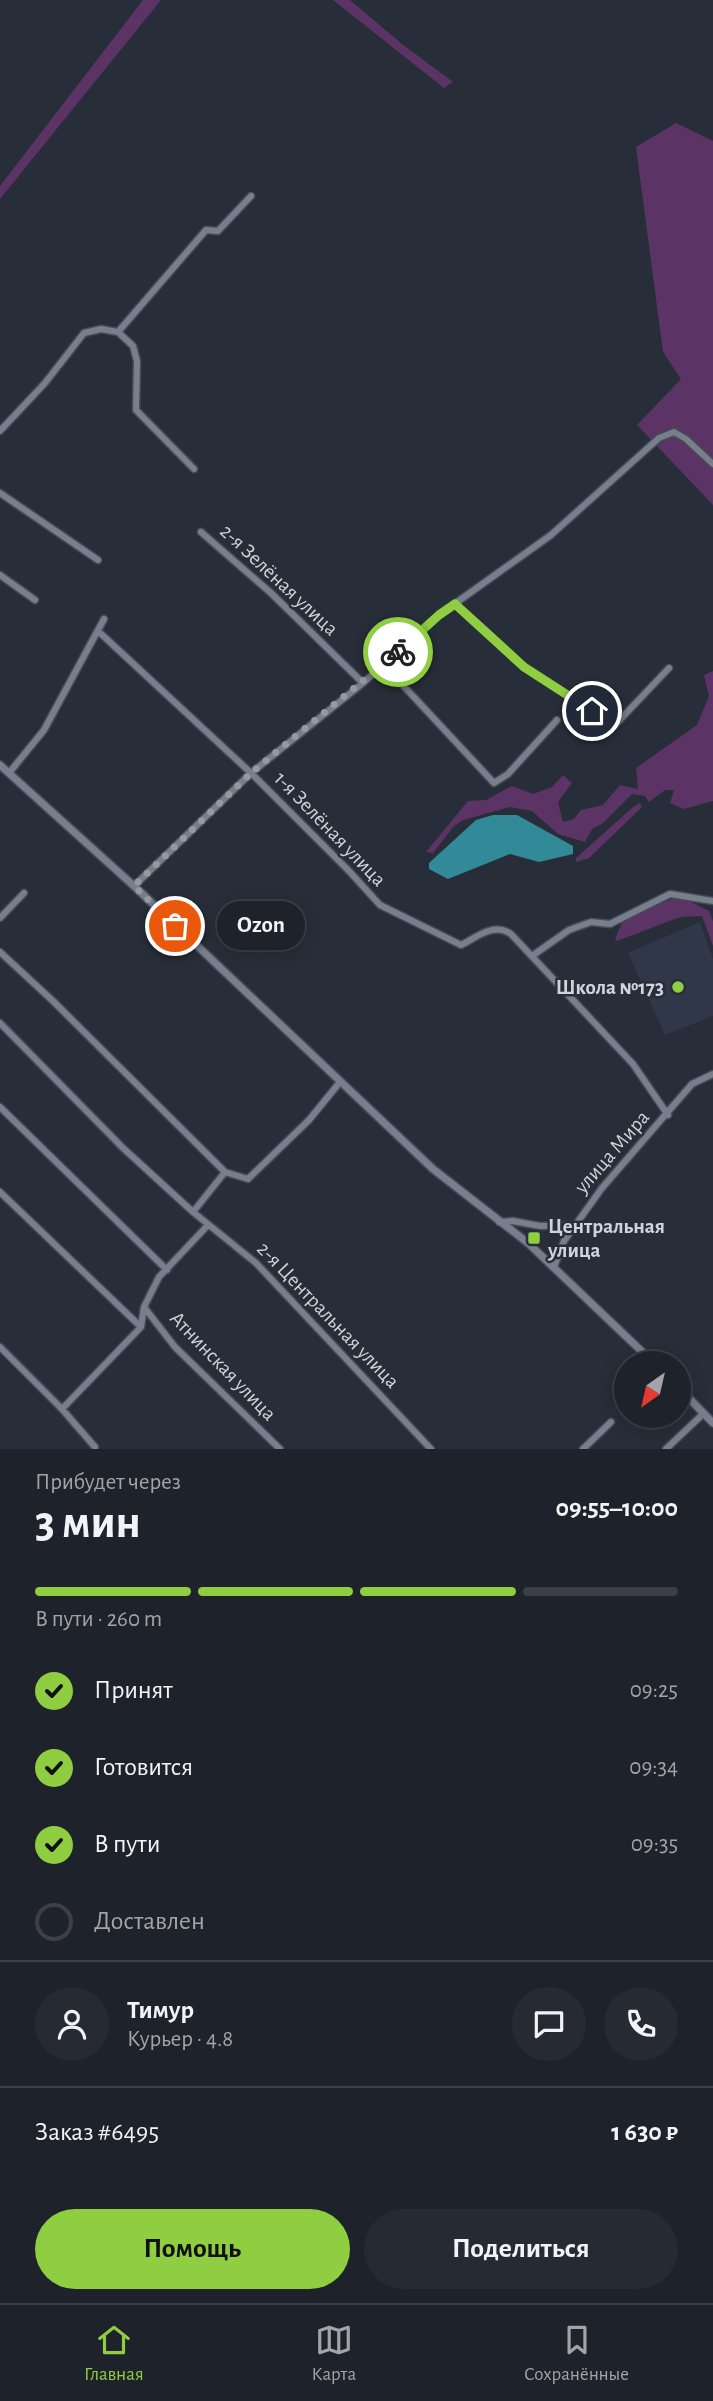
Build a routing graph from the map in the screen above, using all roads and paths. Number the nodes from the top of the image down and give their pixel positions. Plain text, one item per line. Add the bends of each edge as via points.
1 (251, 196) dead end
2 (118, 332) junction
3 (0, 431) edge
4 (713, 464) edge
5 (194, 469) dead end
6 (0, 493) edge
7 (201, 532) dead end
8 (98, 560) dead end
9 (0, 575) edge
10 (35, 600) dead end
11 (455, 604) junction
12 (104, 620) dead end
13 (98, 631) junction
14 (384, 665) junction
15 (669, 668) dead end
16 (363, 683) junction
17 (557, 720) dead end
18 (0, 765) edge
19 (9, 773) junction
20 (251, 773) junction
21 (134, 886) junction
22 (24, 893) dead end
23 (713, 901) edge
24 (0, 918) edge
25 (0, 952) edge
26 (532, 956) junction
27 (0, 1023) edge
28 (713, 1074) edge
29 (340, 1082) junction
30 (0, 1107) edge
31 (668, 1115) junction
32 (225, 1172) junction
33 (0, 1192) edge
34 (193, 1212) junction
35 (499, 1222) junction
36 (208, 1225) junction
37 (574, 1225) junction
38 (554, 1268) junction
39 (167, 1270) junction
40 (144, 1307) junction
41 (141, 1327) junction
42 (0, 1346) edge
43 (641, 1351) edge
44 (691, 1400) edge
45 (62, 1409) junction
46 (704, 1413) junction
47 (611, 1422) dead end
48 (713, 1423) edge
49 (95, 1447) edge
50 (280, 1449) edge
51 (431, 1449) edge
52 (583, 1449) edge
53 (666, 1449) edge

1 - 2 street via 218,231 206,230
2 - 3 street via 84,333
2 - 5 street via 133,346 137,361 136,410
4 - 11 street via 674,432 659,438 551,535
6 - 8 street
7 - 16 street, 2-я Зелёная улица
9 - 10 street
11 - 14 street
11 - 15 street via 524,667 615,725
12 - 13 street
13 - 19 street via 44,730
13 - 20 street, 1-я Зелёная улица
14 - 16 street
14 - 17 street via 494,783 508,774
16 - 20 street
18 - 19 street
19 - 21 street
20 - 21 street
20 - 26 street, 1-я Зелёная улица via 380,905 461,945 503,928
21 - 29 street
22 - 24 street
23 - 26 street via 670,894 610,924 591,922 569,930
25 - 32 street
26 - 31 street via 633,1064
27 - 34 street, 2-я Центральная улица
28 - 31 street, улица Мира via 692,1084
29 - 32 street via 309,1120 248,1179
29 - 35 street
30 - 39 street
31 - 37 street, улица Мира
32 - 34 street
33 - 41 street, Атнинская улица
34 - 36 street, 2-я Центральная улица
35 - 37 street
35 - 38 street
36 - 39 street
36 - 51 street, 2-я Центральная улица via 256,1263
37 - 38 street, улица Мира
38 - 43 street
39 - 40 street
40 - 41 street
40 - 50 street, Атнинская улица via 175,1347
41 - 45 street
42 - 45 street
44 - 46 street
45 - 49 street
46 - 48 street
46 - 53 street
47 - 52 street

